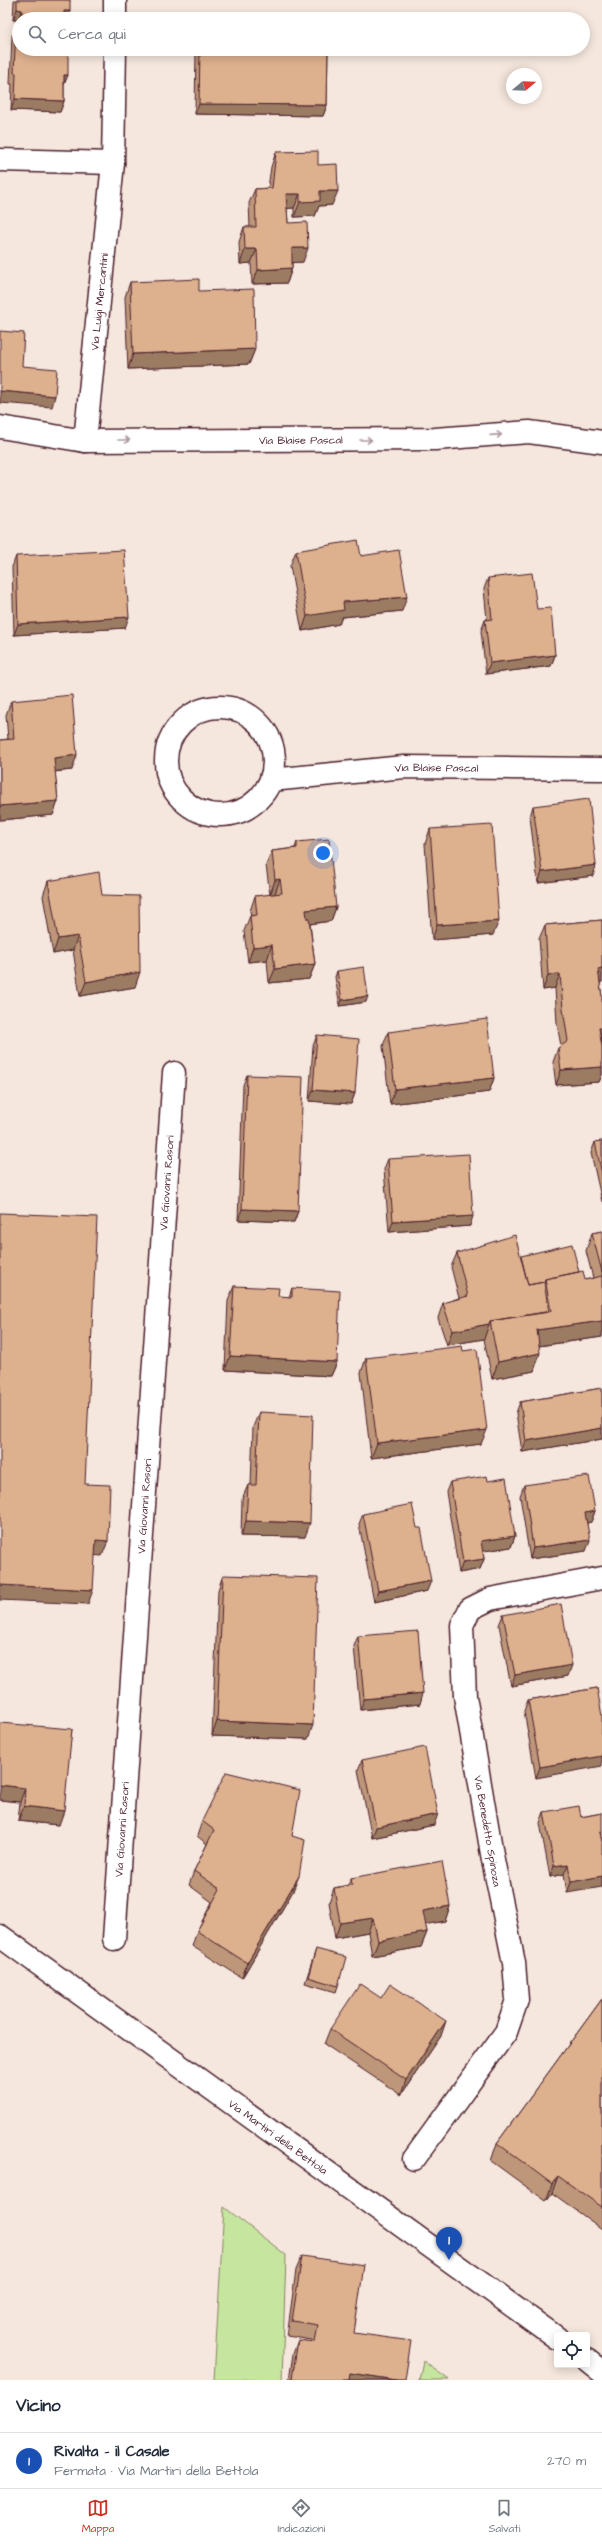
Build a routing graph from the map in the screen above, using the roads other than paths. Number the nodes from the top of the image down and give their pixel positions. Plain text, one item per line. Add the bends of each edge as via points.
1 (115, 0) edge
2 (115, 12) edge
3 (115, 56) edge
4 (0, 160) edge
5 (113, 163) junction
6 (0, 427) edge
7 (86, 441) junction
8 (602, 442) edge
9 (602, 768) edge
10 (271, 780) junction
11 (174, 1073) dead end
12 (602, 1578) edge
13 (0, 1936) edge
14 (114, 1939) dead end
15 (414, 2159) dead end
16 (554, 2336) edge
17 (590, 2362) edge
18 (602, 2372) edge

1 - 2 street
3 - 5 street, Via Luigi Mercantini
4 - 5 street
5 - 7 street, Via Luigi Mercantini
6 - 7 street, Via Blaise Pascal
7 -> 8 street, Via Blaise Pascal via 435,439 530,432
9 - 10 street, Via Blaise Pascal via 404,767
10 - 10 street via 261,796 247,808 229,815 210,814 192,808 177,796 168,779 165,760 169,742 177,727 194,713 205,708 222,706 239,710 254,718 265,730 272,746 274,763
11 - 14 street, Via Giovanni Rasori
12 - 15 street, Via Benedetto Spinoza via 490,1598 470,1609 462,1625 465,1696 492,1860 514,1963 517,2000 506,2032
13 - 16 street, Via Martiri della Bettola
17 - 18 street

